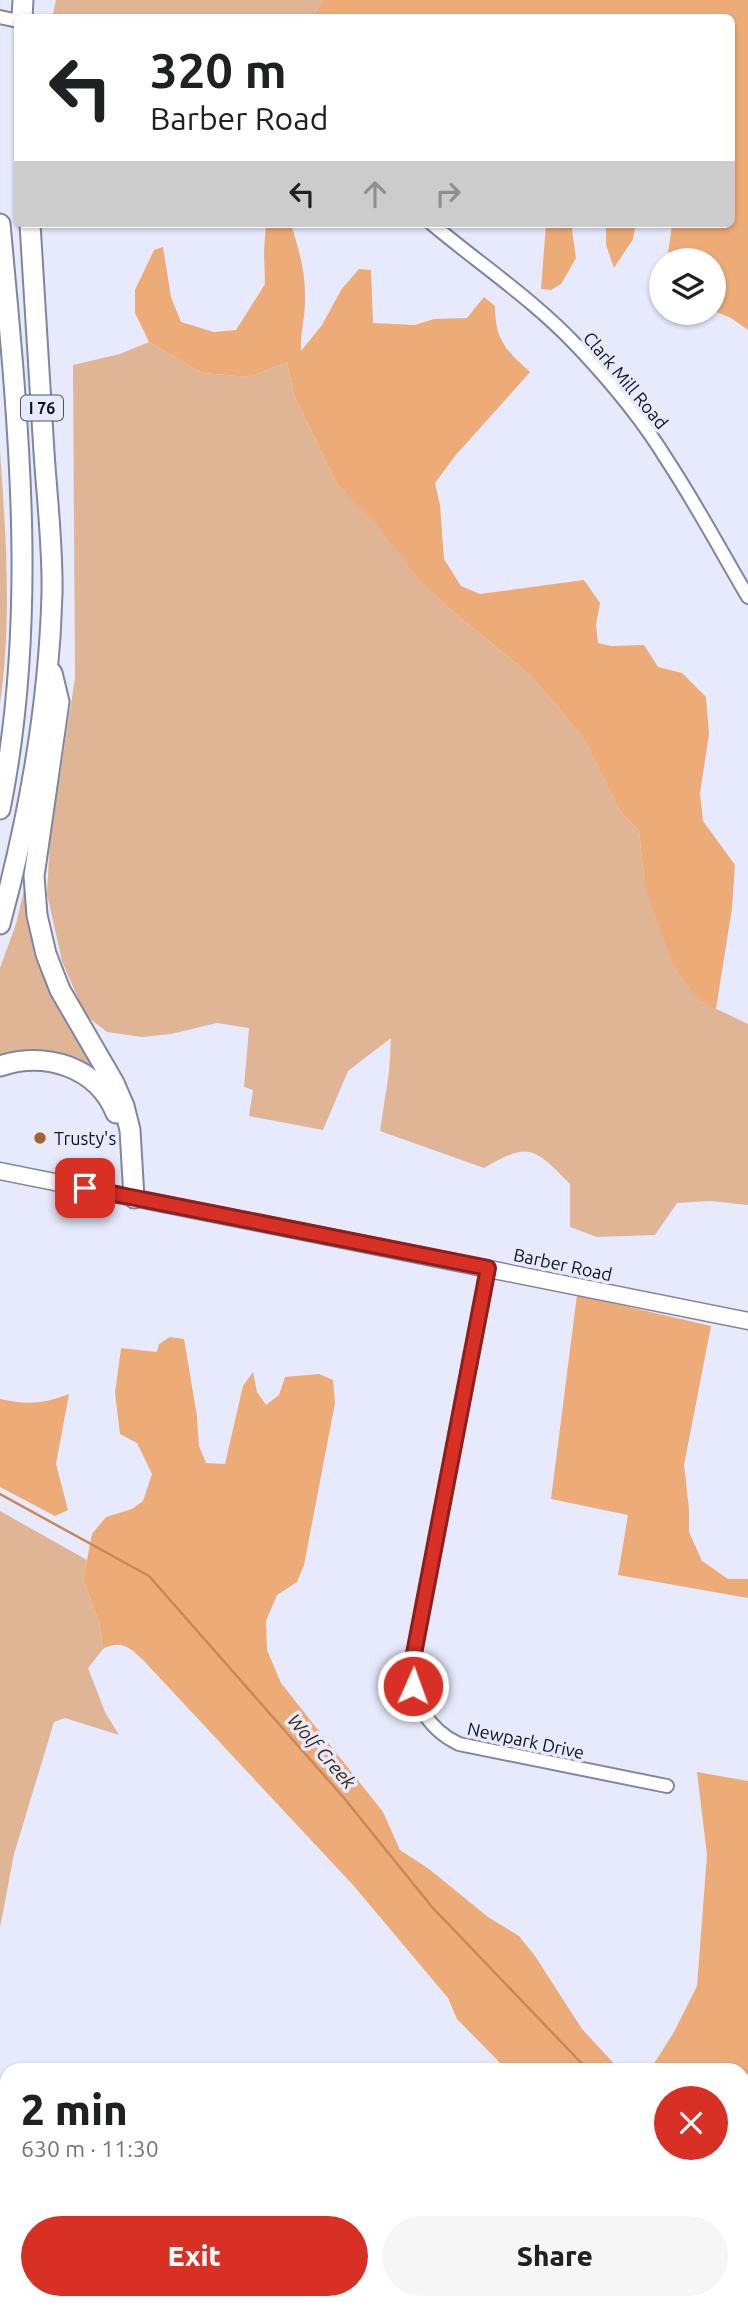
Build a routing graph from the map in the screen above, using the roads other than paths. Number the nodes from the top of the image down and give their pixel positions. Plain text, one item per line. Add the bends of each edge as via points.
1 (0, 224) edge
2 (30, 228) edge
3 (437, 228) edge
4 (748, 597) edge
5 (49, 660) junction
6 (17, 700) junction
7 (0, 756) edge
8 (0, 809) edge
9 (0, 924) edge
10 (0, 1066) edge
11 (0, 1171) edge
12 (129, 1197) junction
13 (488, 1268) junction
14 (748, 1321) edge
15 (667, 1786) dead end

1 - 6 highway, I 76 via 22,539
2 - 5 highway, I 76 via 50,520
3 - 4 street, Clark Mill Road via 551,321 626,402 666,457
5 - 9 highway, I 76 via 37,754
5 - 12 highway via 59,702 34,876 37,915 61,990 124,1106 130,1130
6 - 7 highway
6 - 8 highway, I 76
10 - 12 highway via 22,1060 57,1062 96,1084 120,1122
11 - 12 main road, Barber Road
12 - 13 main road, Barber Road
13 - 14 main road, Barber Road
13 - 15 street, Newpark Drive via 412,1664 415,1696 429,1720 459,1744

